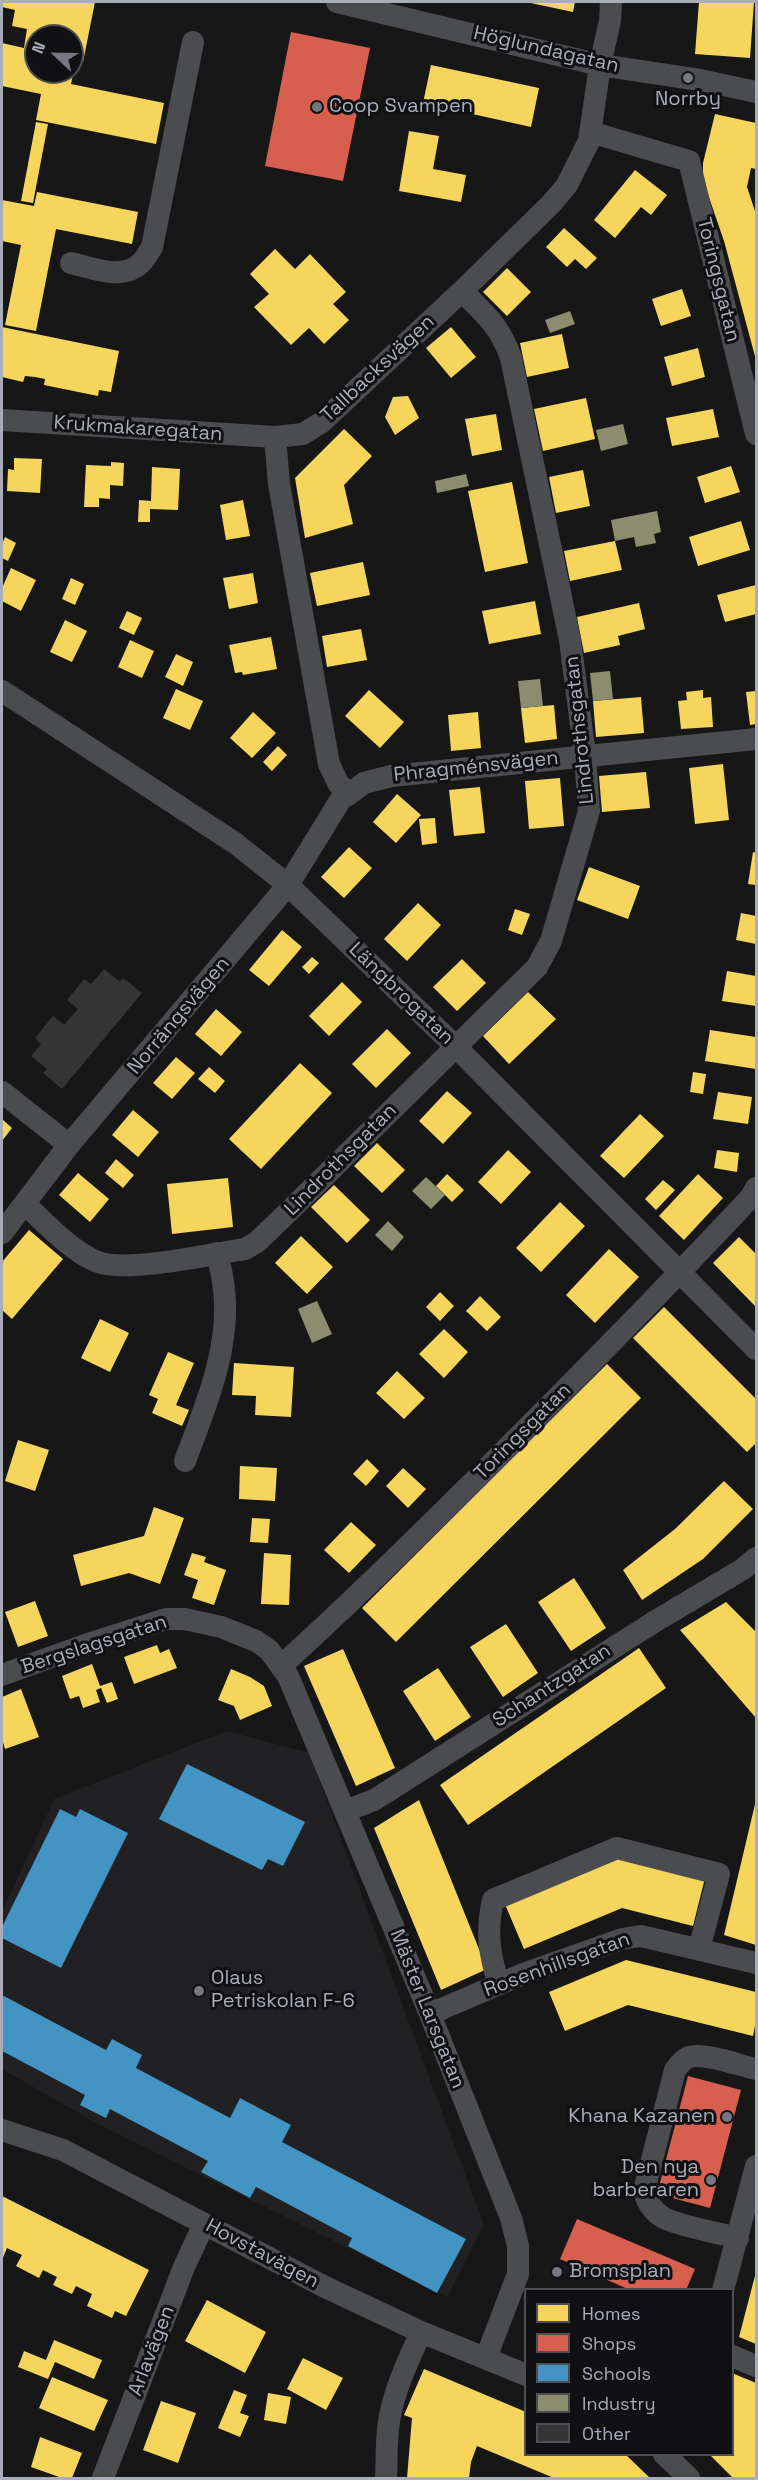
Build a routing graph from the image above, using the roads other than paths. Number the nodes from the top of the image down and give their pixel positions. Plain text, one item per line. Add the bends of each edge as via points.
1 (336, 2) edge
2 (611, 2) edge
3 (193, 42) dead end
4 (600, 65) junction
5 (756, 92) edge
6 (590, 132) junction
7 (71, 263) dead end
8 (462, 291) junction
9 (2, 420) edge
10 (756, 434) edge
11 (275, 437) junction
12 (2, 691) edge
13 (756, 739) edge
14 (585, 755) junction
15 (346, 791) junction
16 (288, 885) junction
17 (455, 1046) junction
18 (2, 1092) edge
19 (69, 1145) junction
20 (756, 1188) edge
21 (25, 1204) junction
22 (2, 1233) edge
23 (217, 1253) junction
24 (681, 1272) junction
25 (756, 1349) edge
26 (185, 1461) dead end
27 (756, 1558) edge
28 (281, 1666) junction
29 (2, 1675) edge
30 (345, 1811) junction
31 (699, 1949) junction
32 (756, 1963) edge
33 (499, 1984) junction
34 (430, 2014) junction
35 (756, 2069) edge
36 (2, 2130) edge
37 (756, 2166) edge
38 (204, 2224) junction
39 (738, 2238) junction
40 (723, 2288) edge
41 (421, 2332) junction
42 (734, 2357) edge
43 (486, 2358) junction
44 (756, 2366) edge
45 (524, 2375) edge
46 (666, 2456) edge
47 (103, 2478) edge
48 (386, 2478) edge
49 (689, 2478) edge

1 - 4 street, Höglundagatan
2 - 4 street, Tallbacksvägen
3 - 7 street via 152,247 141,263 125,272 106,272
4 - 5 street, Höglundagatan
4 - 6 street, Tallbacksvägen
6 - 8 street, Tallbacksvägen via 567,185
6 - 10 street, Toringsgatan via 647,137 689,161
8 - 11 street, Tallbacksvägen via 322,422 303,434
8 - 14 street, Lindrothsgatan via 493,322 511,358 570,640
9 - 11 street, Krukmakaregatan
11 - 15 street via 279,484 329,765
12 - 16 street, Längbrogatan via 236,843
13 - 14 street, Phragménsvägen
14 - 15 street, Phragménsvägen via 391,776 364,783 348,795
14 - 17 street, Lindrothsgatan via 589,811 551,941 537,967
15 - 16 street, Norrängsvägen
16 - 17 street, Längbrogatan
16 - 19 street, Norrängsvägen
17 - 23 street, Lindrothsgatan via 257,1242 245,1249
17 - 24 street, Längbrogatan
18 - 19 street
19 - 21 street, Norrängsvägen
20 - 24 street, Toringsgatan
21 - 22 street, Norrängsvägen
21 - 23 street, Lindrothsgatan via 67,1243 96,1262 118,1267
23 - 26 street via 224,1291 223,1339 204,1413
24 - 25 street, Längbrogatan
24 - 28 street, Toringsgatan via 362,1592
27 - 30 street, Schantzgatan via 374,1800
28 - 29 street, Bergslagsgatan via 256,1641 221,1627 166,1619
28 - 30 street, Mäster Larsgatan
30 - 34 street, Mäster Larsgatan
31 - 32 street, Rosenhillsgatan
31 - 33 street, Rosenhillsgatan via 641,1936 622,1939
31 - 33 street via 719,1874 617,1848 493,1900 488,1932
33 - 34 street, Rosenhillsgatan
34 - 43 street, Mäster Larsgatan via 511,2218 518,2246 518,2274
35 - 39 street via 699,2056 682,2061 675,2070 644,2191 654,2210 664,2218
36 - 38 street, Hovstavägen via 63,2150
37 - 39 street
38 - 41 street, Hovstavägen
38 - 47 street, Arlavägen
39 - 40 street
41 - 43 street, Hovstavägen
41 - 48 street via 393,2401
42 - 44 street
43 - 45 street, Hovstavägen
46 - 49 street

